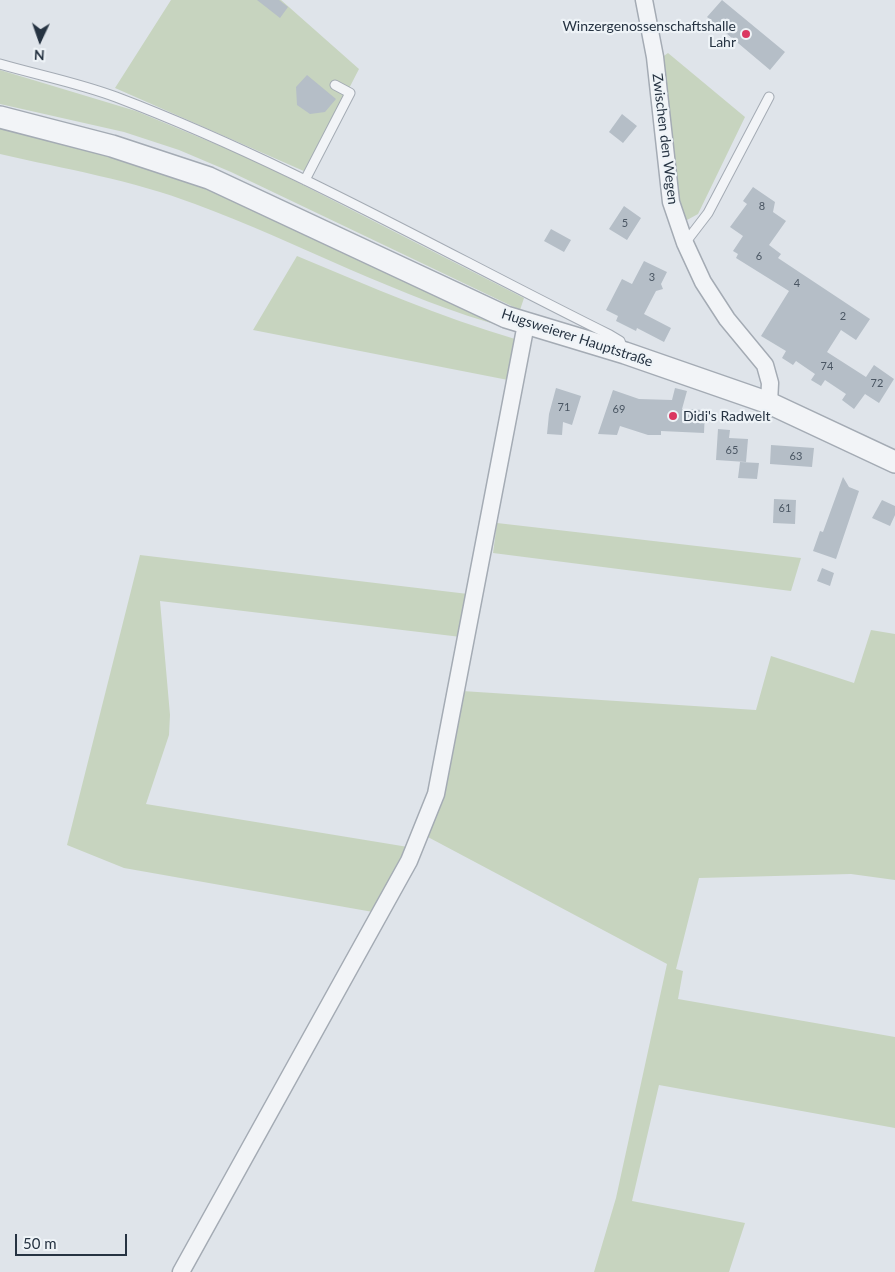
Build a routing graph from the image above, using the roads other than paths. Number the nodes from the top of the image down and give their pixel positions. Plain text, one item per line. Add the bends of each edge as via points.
1 (644, 0) edge
2 (0, 64) edge
3 (335, 85) dead end
4 (768, 97) dead end
5 (0, 116) edge
6 (304, 180) junction
7 (685, 243) junction
8 (526, 324) junction
9 (625, 353) junction
10 (769, 403) junction
11 (895, 462) edge
12 (181, 1272) edge

1 - 7 street, Zwischen den Wegen via 655,57 671,202
2 - 6 lane via 115,96
3 - 6 lane via 350,93
4 - 7 lane via 708,213
5 - 8 street, Hugsweierer Hauptstraße via 112,146 209,178
6 - 9 lane via 610,335 620,341
7 - 10 street, Zwischen den Wegen via 703,282 765,365 770,383
8 - 9 street, Hugsweierer Hauptstraße
8 - 12 street via 436,794 409,861
9 - 10 street, Hugsweierer Hauptstraße
10 - 11 street, Hugsweierer Hauptstraße

